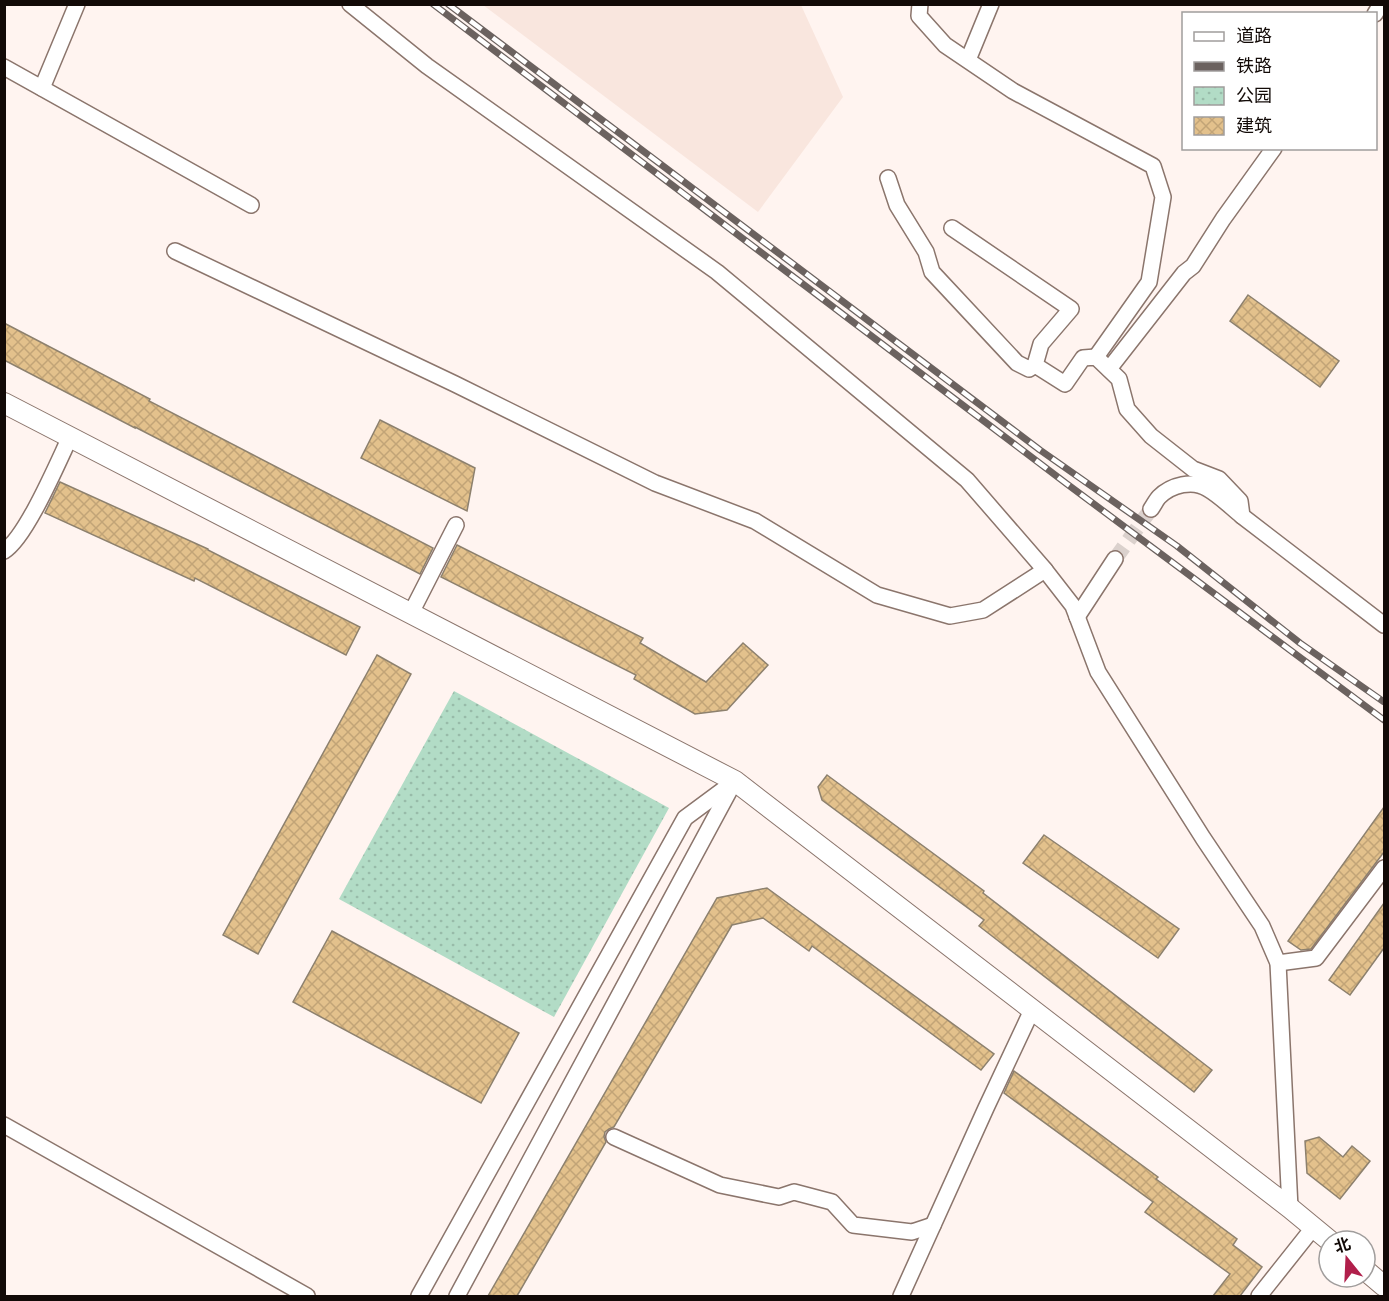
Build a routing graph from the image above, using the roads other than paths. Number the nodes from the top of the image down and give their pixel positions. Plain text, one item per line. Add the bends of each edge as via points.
1 (77, 4) edge
2 (350, 4) edge
3 (920, 4) edge
4 (991, 4) edge
5 (968, 60) junction
6 (4, 67) edge
7 (42, 88) junction
8 (1273, 150) edge
9 (888, 178) dead end
10 (251, 205) dead end
11 (952, 228) dead end
12 (175, 251) dead end
13 (1096, 357) junction
14 (1035, 365) junction
15 (1109, 369) junction
16 (4, 403) edge
17 (70, 437) junction
18 (1151, 509) tunnel mouth
19 (1242, 516) junction
20 (456, 525) dead end
21 (4, 551) edge
22 (1115, 559) tunnel mouth
23 (1045, 570) junction
24 (411, 613) junction
25 (1077, 617) junction
26 (1384, 624) edge
27 (735, 781) junction
28 (1384, 868) edge
29 (1278, 963) junction
30 (1032, 1010) junction
31 (4, 1125) edge
32 (614, 1137) dead end
33 (1290, 1208) junction
34 (933, 1225) junction
35 (1313, 1227) junction
36 (1317, 1230) edge
37 (307, 1296) edge
38 (419, 1296) edge
39 (457, 1296) edge
40 (901, 1296) edge
41 (1259, 1296) edge

1 - 7 street
2 - 23 street via 427,66 717,272 967,480
3 - 5 street via 919,16 945,45
4 - 5 street
5 - 13 street via 1013,91 1154,166 1163,197 1149,282
6 - 7 street
7 - 10 street
8 - 15 street via 1193,266
9 - 14 street via 897,205 926,252 932,272 1017,363 1029,369
11 - 14 street via 1071,309 1041,344
12 - 23 street via 656,483 755,521 877,595 951,616 983,610
13 - 14 street via 1083,358 1065,384
13 - 15 street
15 - 19 street via 1119,379 1127,409 1150,436 1193,469 1219,479 1240,501
16 - 17 main road
17 - 21 street via 28,523
17 - 24 main road
18 - 19 street via 1168,490 1194,484 1207,488
19 - 26 street
20 - 24 street
22 - 25 street
23 - 25 street
24 - 27 main road
25 - 29 street via 1098,672 1262,927
27 - 30 main road
27 - 38 street via 685,818
27 - 39 street
28 - 29 street via 1316,958
29 - 33 street
30 - 33 main road
30 - 34 street
31 - 37 street
32 - 34 street via 720,1185 779,1197 794,1192 832,1202 853,1225 912,1232
33 - 35 main road
34 - 40 street
35 - 36 main road
35 - 41 street

